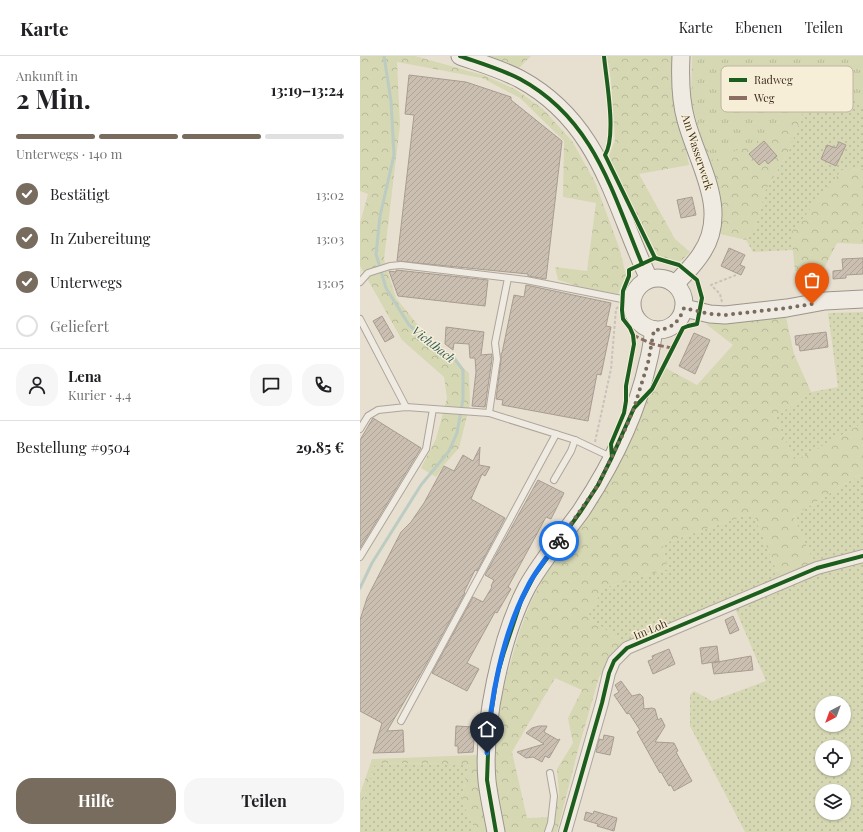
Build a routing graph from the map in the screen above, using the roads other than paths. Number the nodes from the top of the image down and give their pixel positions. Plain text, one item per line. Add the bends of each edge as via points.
1 (460, 56) edge
2 (681, 56) edge
3 (508, 278) junction
4 (649, 279) junction
5 (360, 282) edge
6 (675, 284) junction
7 (863, 299) edge
8 (627, 300) junction
9 (684, 308) junction
10 (360, 319) edge
11 (654, 330) junction
12 (406, 407) junction
13 (433, 409) junction
14 (488, 413) junction
15 (360, 429) edge
16 (556, 434) junction
17 (575, 440) junction
18 (612, 457) junction
19 (554, 480) dead end
20 (863, 556) edge
21 (360, 557) edge
22 (401, 721) dead end
23 (550, 773) dead end
24 (496, 832) edge
25 (548, 832) edge
26 (565, 832) edge

1 - 4 main road via 520,79 552,101 573,122 599,160
2 - 6 main road, Am Wasserwerk via 682,94 686,119 711,192 714,222 702,254
3 - 5 lane via 400,265 368,273
3 - 8 lane
3 - 14 lane via 495,343 497,359
4 - 6 main road via 660,278
4 - 8 main road
6 - 9 main road via 681,291
7 - 9 main road via 825,301 725,315
8 - 11 main road via 640,323
9 - 11 main road via 682,315 673,325
10 - 12 lane
11 - 18 main road via 641,388
12 - 13 lane
12 - 15 lane via 378,410 368,416
13 - 14 lane
13 - 21 lane via 426,449
14 - 16 lane
16 - 17 lane
16 - 22 lane
17 - 18 lane
17 - 19 lane
18 - 24 main road via 581,511 534,576 521,601 506,645 497,676 487,753 487,780
20 - 26 street, Im Loh via 817,568 627,648 614,661 609,673
23 - 25 lane via 554,796

